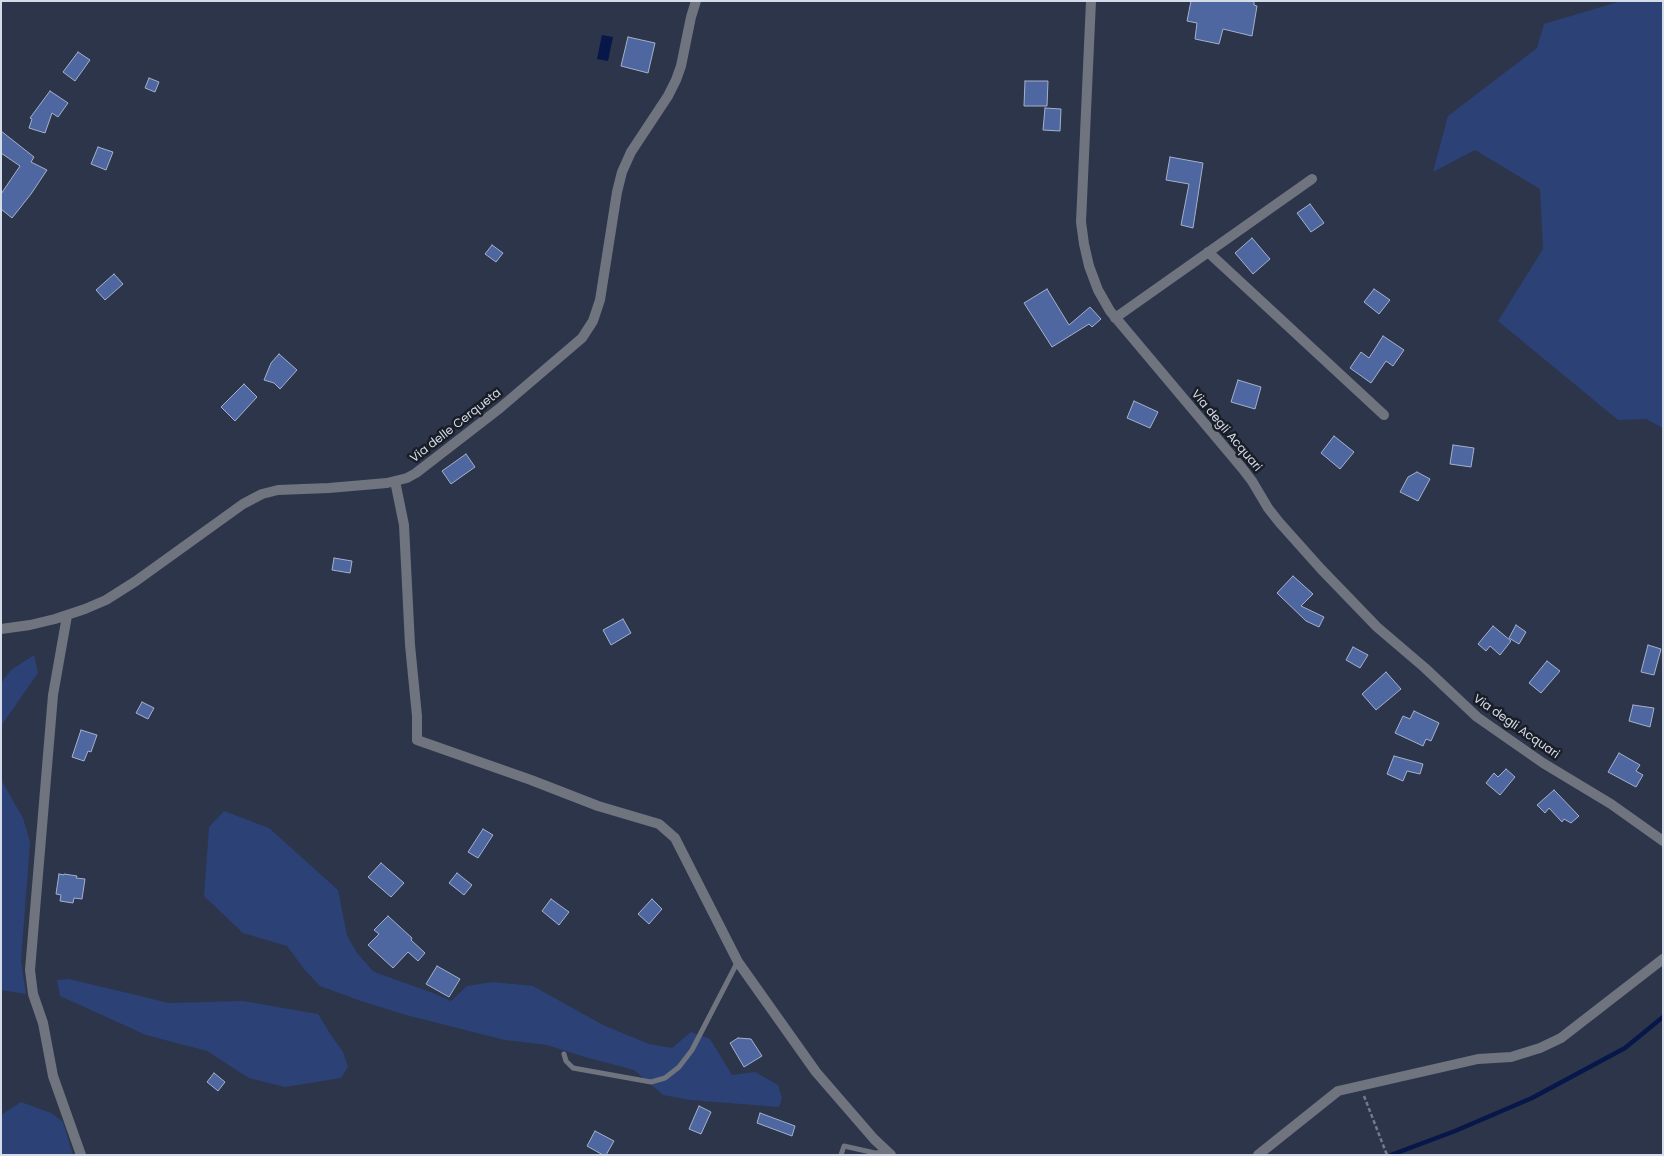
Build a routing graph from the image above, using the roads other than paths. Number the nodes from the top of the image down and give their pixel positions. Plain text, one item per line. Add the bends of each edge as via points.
1 (696, 1) edge
2 (1091, 1) edge
3 (1312, 179) dead end
4 (1208, 252) junction
5 (1115, 318) junction
6 (1384, 414) dead end
7 (395, 482) junction
8 (67, 616) junction
9 (1, 629) edge
10 (1663, 842) edge
11 (1663, 959) edge
12 (738, 962) junction
13 (564, 1054) dead end
14 (889, 1153) edge
15 (81, 1155) edge
16 (841, 1155) edge
17 (1258, 1155) edge

1 - 7 street, Via delle Cerqueta via 676,80 622,172 602,292 591,326 582,338 500,408 416,473
2 - 5 street, Via degli Acquari via 1081,222 1092,274
3 - 4 street
4 - 5 street
4 - 6 street
5 - 10 street, Via degli Acquari via 1242,468 1279,522 1377,628 1476,717 1611,804
7 - 8 street, Via delle Cerqueta via 278,490 257,496 118,593
7 - 12 street via 404,525 417,740 598,806 660,824 675,838
8 - 9 street, Via delle Cerqueta
8 - 15 street via 53,695 30,970 53,1076
11 - 17 street via 1562,1038 1510,1057 1478,1059 1338,1090
12 - 13 lane via 692,1050 665,1078 650,1082 573,1068
12 - 14 street via 816,1072
14 - 16 lane via 844,1146

